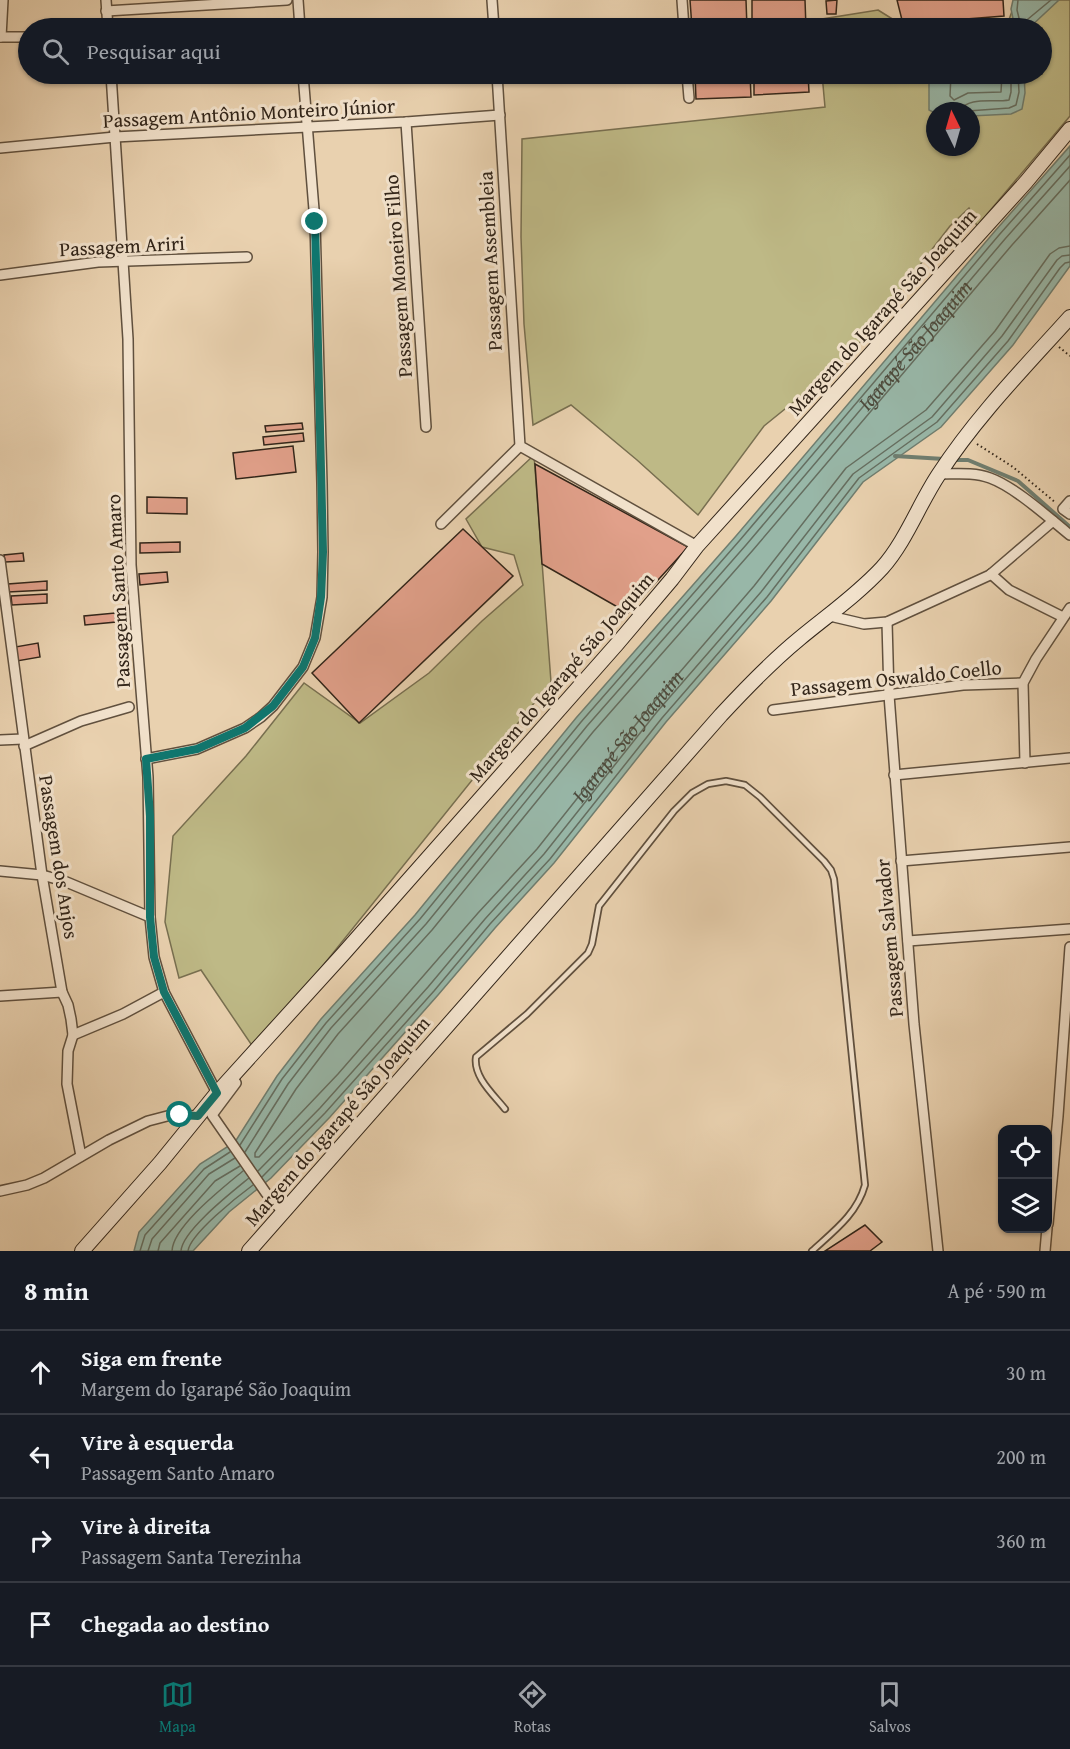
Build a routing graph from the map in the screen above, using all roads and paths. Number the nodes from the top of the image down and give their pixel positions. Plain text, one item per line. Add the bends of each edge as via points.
1 (3, 0) edge
2 (105, 0) edge
3 (286, 0) edge
4 (298, 0) edge
5 (492, 0) edge
6 (682, 0) edge
7 (106, 10) junction
8 (107, 18) edge
9 (299, 18) edge
10 (493, 18) edge
11 (683, 18) edge
12 (1, 37) edge
13 (18, 37) edge
14 (112, 84) edge
15 (304, 84) edge
16 (498, 84) edge
17 (688, 84) edge
18 (689, 98) dead end
19 (500, 115) junction
20 (406, 123) junction
21 (307, 126) junction
22 (1070, 129) edge
23 (115, 137) junction
24 (0, 148) edge
25 (247, 257) dead end
26 (123, 261) junction
27 (0, 275) edge
28 (1070, 317) edge
29 (426, 427) dead end
30 (965, 439) junction
31 (520, 446) junction
32 (939, 474) junction
33 (1070, 501) edge
34 (1066, 511) edge
35 (1053, 521) junction
36 (441, 524) dead end
37 (1070, 535) edge
38 (697, 546) junction
39 (0, 560) edge
40 (991, 574) junction
41 (1070, 608) edge
42 (830, 616) junction
43 (1063, 617) junction
44 (886, 622) junction
45 (1023, 683) junction
46 (889, 695) junction
47 (129, 707) dead end
48 (773, 710) dead end
49 (0, 740) edge
50 (23, 742) junction
51 (1070, 758) edge
52 (146, 759) junction
53 (1025, 762) junction
54 (894, 776) junction
55 (1070, 847) edge
56 (901, 861) junction
57 (0, 871) edge
58 (42, 875) junction
59 (150, 917) junction
60 (1070, 929) edge
61 (908, 941) junction
62 (1070, 947) edge
63 (62, 992) junction
64 (164, 992) junction
65 (0, 996) edge
66 (73, 1035) junction
67 (232, 1076) junction
68 (217, 1093) junction
69 (505, 1109) dead end
70 (198, 1116) junction
71 (81, 1156) junction
72 (1052, 1179) edge
73 (0, 1191) edge
74 (283, 1212) junction
75 (1047, 1233) edge
76 (82, 1251) edge
77 (249, 1251) edge
78 (812, 1251) edge
79 (938, 1251) edge
80 (1045, 1251) edge

1 - 12 street
2 - 7 street
3 - 7 street
4 - 9 street
5 - 10 street
6 - 11 street
7 - 8 street
12 - 13 street
14 - 23 street, Passagem Santo Amaro
15 - 21 street
16 - 19 street, Passagem Assembleia
17 - 18 street
19 - 20 street, Passagem Antônio Monteiro Júnior
19 - 31 street, Passagem Assembleia
20 - 21 street, Passagem Antônio Monteiro Júnior
20 - 29 street, Passagem Moneiro Filho
21 - 23 street, Passagem Antônio Monteiro Júnior
21 - 52 street via 317,267 323,552 315,638 303,667 261,717 197,749
22 - 38 street, Margem do Igarapé São Joaquim
23 - 24 street, Passagem Antônio Monteiro Júnior
23 - 26 street, Passagem Santo Amaro
25 - 26 street, Passagem Ariri
26 - 27 street, Passagem Ariri
26 - 52 street, Passagem Santo Amaro via 128,339 130,565
28 - 30 street, Margem do Igarapé São Joaquim
30 - 32 street, Margem do Igarapé São Joaquim
30 - 34 path via 1013,467
31 - 36 street
31 - 38 street
32 - 35 street via 990,478
32 - 42 street, Margem do Igarapé São Joaquim via 884,566
33 - 34 street
35 - 37 street
35 - 40 street
38 - 67 street, Margem do Igarapé São Joaquim via 617,644
39 - 50 street, Passagem dos Anjos
40 - 43 street via 1009,590
40 - 44 street
41 - 43 street
42 - 44 street via 864,624
42 - 74 street, Margem do Igarapé São Joaquim via 800,638 721,715
43 - 45 street
44 - 46 street, Passagem Salvador
45 - 46 street, Passagem Oswaldo Coello via 963,685
45 - 53 street
46 - 48 street, Passagem Oswaldo Coello
46 - 54 street, Passagem Salvador
47 - 50 street
49 - 50 street
50 - 58 street, Passagem dos Anjos
51 - 53 street
52 - 59 street, Passagem Santo Amaro
53 - 54 street
54 - 56 street, Passagem Salvador
55 - 56 street
56 - 61 street, Passagem Salvador
57 - 58 street
58 - 59 street
58 - 63 street, Passagem dos Anjos
59 - 64 street, Passagem Santo Amaro via 154,957
60 - 61 street
61 - 79 street, Passagem Salvador
62 - 72 street
63 - 65 street
63 - 66 street, Passagem dos Anjos
64 - 66 street
64 - 68 street, Passagem Santo Amaro
66 - 71 street, Passagem dos Anjos via 68,1050 67,1084
67 - 68 street, Margem do Igarapé São Joaquim
67 - 74 street via 236,1083 212,1115
68 - 70 street, Margem do Igarapé São Joaquim
69 - 78 lane via 478,1075 476,1057 527,1014 588,953 599,906 674,811 708,784 726,781 745,785 824,861 834,879 865,1185 861,1200 849,1217
70 - 71 street via 161,1116
70 - 76 street, Margem do Igarapé São Joaquim
71 - 73 street via 27,1185
74 - 77 street, Margem do Igarapé São Joaquim
75 - 80 street

